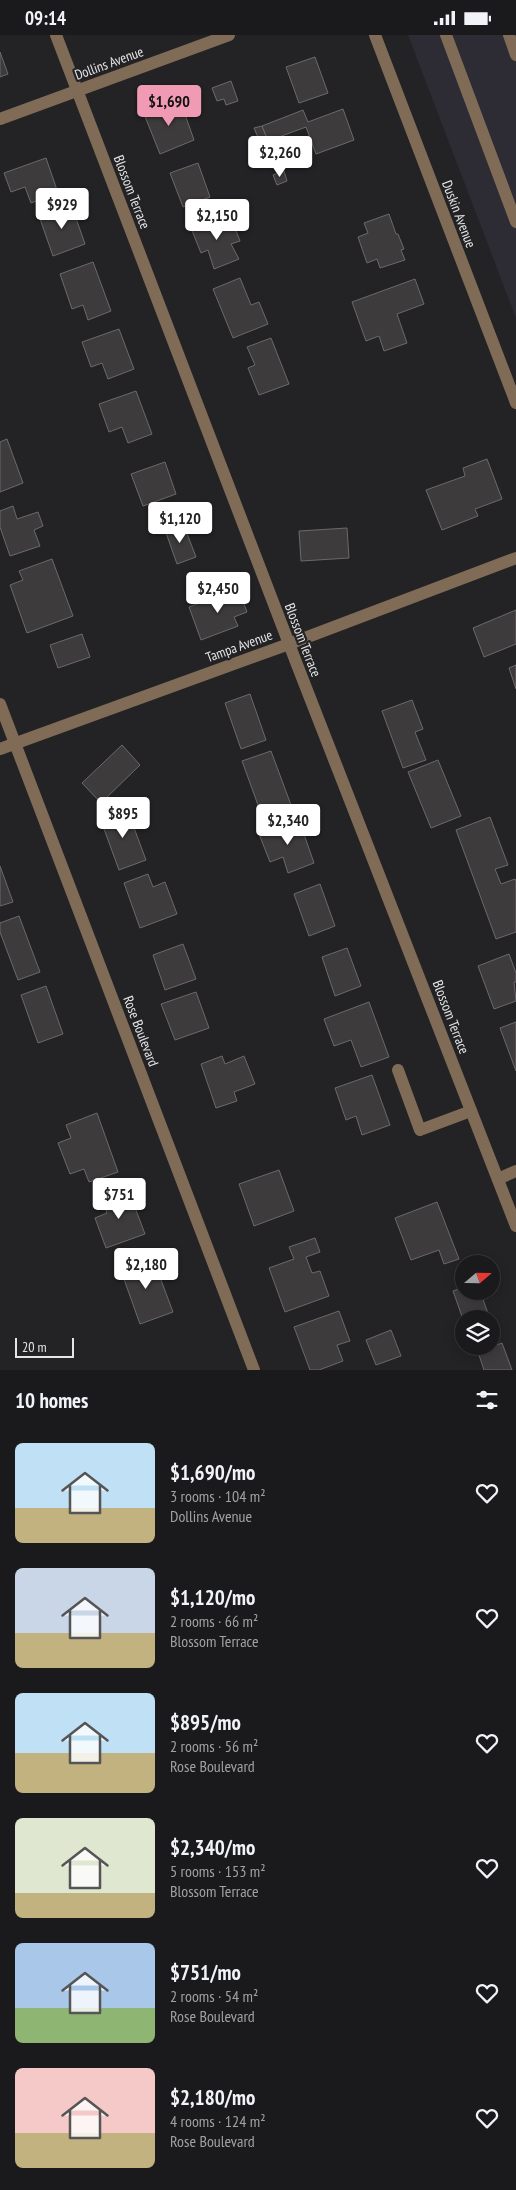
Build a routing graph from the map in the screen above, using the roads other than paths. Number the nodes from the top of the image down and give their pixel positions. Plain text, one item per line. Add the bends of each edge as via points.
1 (56, 35) edge
2 (229, 35) edge
3 (375, 35) edge
4 (446, 35) edge
5 (509, 35) edge
6 (516, 55) edge
7 (78, 91) junction
8 (0, 119) edge
9 (516, 222) edge
10 (516, 403) edge
11 (516, 558) edge
12 (289, 644) junction
13 (0, 704) edge
14 (15, 743) junction
15 (0, 749) edge
16 (398, 1070) dead end
17 (471, 1111) junction
18 (516, 1171) edge
19 (498, 1179) junction
20 (516, 1226) edge
21 (254, 1370) edge

1 - 7 street, Blossom Terrace
2 - 7 street, Dollins Avenue
3 - 10 street, Duskin Avenue
4 - 9 street
5 - 6 street
7 - 8 street, Dollins Avenue
7 - 12 street, Blossom Terrace
11 - 12 street, Tampa Avenue
12 - 14 street, Tampa Avenue
12 - 17 street, Blossom Terrace
13 - 14 street, Rose Boulevard
14 - 15 street, Tampa Avenue
14 - 21 street, Rose Boulevard
16 - 17 street via 420,1131
17 - 19 street, Blossom Terrace
18 - 19 street
19 - 20 street, Blossom Terrace

